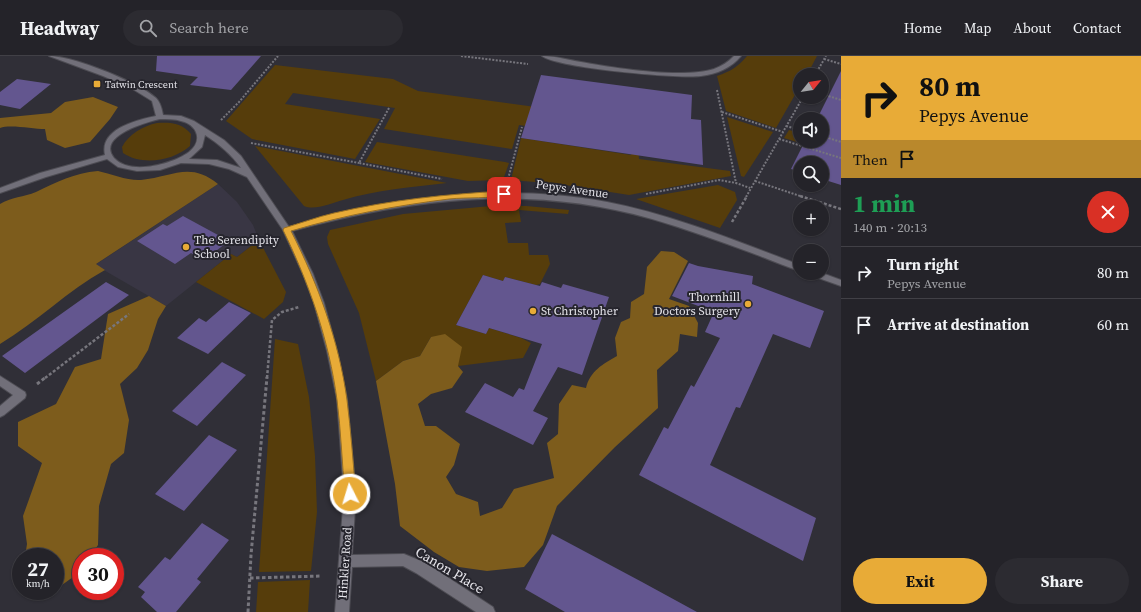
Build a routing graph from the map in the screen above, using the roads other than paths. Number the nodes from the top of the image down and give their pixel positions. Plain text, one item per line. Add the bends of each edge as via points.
1 (52, 56) edge
2 (545, 56) edge
3 (738, 56) edge
4 (160, 117) junction
5 (199, 128) junction
6 (109, 156) junction
7 (178, 162) junction
8 (250, 176) junction
9 (0, 191) edge
10 (287, 230) junction
11 (793, 265) edge
12 (829, 279) edge
13 (841, 283) edge
14 (0, 380) edge
15 (0, 412) edge
16 (346, 560) junction
17 (342, 612) edge
18 (488, 612) edge

1 - 4 street via 136,89 154,100
2 - 3 street via 580,64 670,75 713,72 725,68
4 - 5 street, Hinkler Road via 184,119
4 - 6 street, Hinkler Road via 131,124 119,131 107,148
5 - 7 street via 201,142 189,156
5 - 8 street, Hinkler Road via 229,149
6 - 7 street via 116,163 135,168 162,167
6 - 9 street via 43,175
7 - 8 street, Hinkler Road via 218,162 233,166
8 - 10 street, Hinkler Road
10 - 11 street, Pepys Avenue via 357,211 418,200 504,194 557,197 608,206 722,240
10 - 16 street, Hinkler Road via 319,303 342,399 350,494
12 - 13 street
14 - 15 street via 21,395
16 - 17 street, Hinkler Road
16 - 18 street, Canon Place via 404,560

